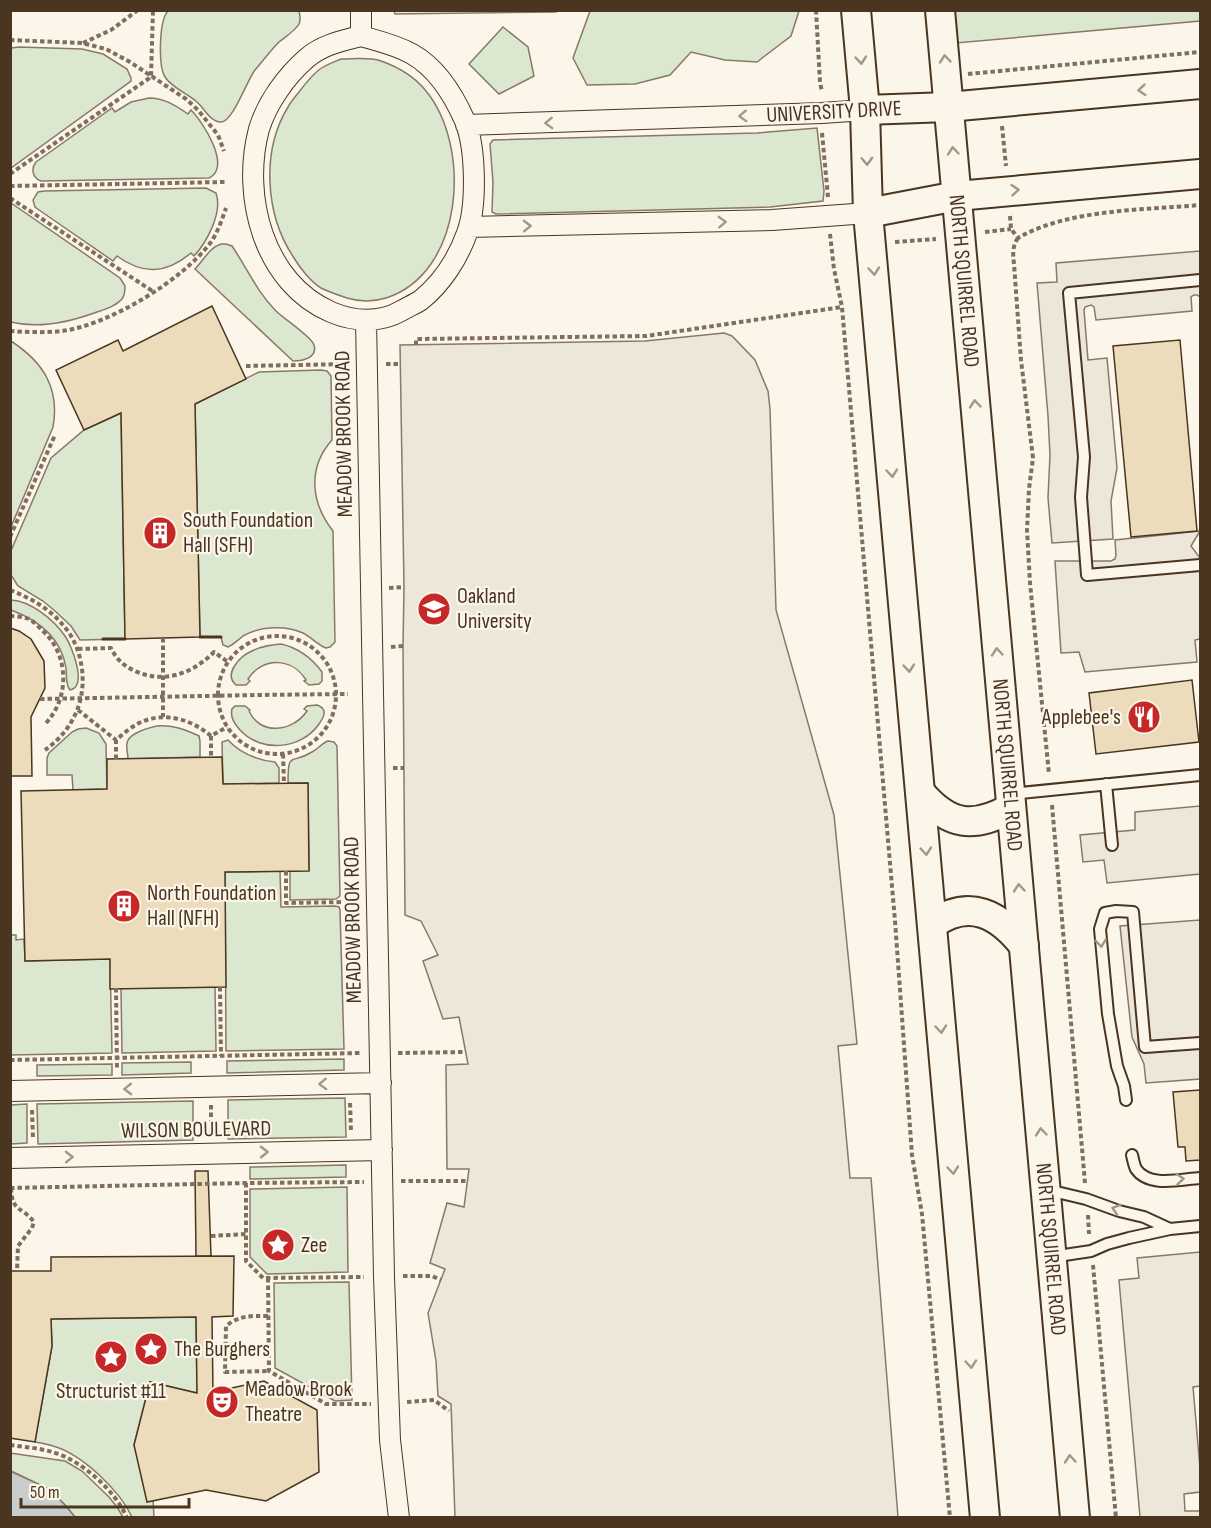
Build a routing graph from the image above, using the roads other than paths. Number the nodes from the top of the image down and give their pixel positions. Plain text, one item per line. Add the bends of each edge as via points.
1 (361, 10) edge
2 (856, 10) edge
3 (940, 10) edge
4 (361, 36) junction
5 (1200, 84) edge
6 (948, 107) junction
7 (865, 110) junction
8 (466, 125) junction
9 (1200, 174) edge
10 (957, 196) junction
11 (868, 213) junction
12 (469, 227) junction
13 (1200, 280) edge
14 (366, 320) junction
15 (1200, 565) edge
16 (1200, 775) edge
17 (1106, 784) junction
18 (921, 793) junction
19 (1010, 801) junction
20 (1112, 845) dead end
21 (933, 924) junction
22 (1024, 946) junction
23 (1200, 1043) edge
24 (381, 1083) junction
25 (10, 1091) edge
26 (1126, 1100) dead end
27 (382, 1150) junction
28 (1132, 1155) dead end
29 (10, 1158) edge
30 (1200, 1178) edge
31 (1046, 1190) junction
32 (1200, 1227) edge
33 (1170, 1229) junction
34 (1051, 1257) junction
35 (399, 1518) edge
36 (985, 1518) edge
37 (1075, 1518) edge

1 - 4 street
2 -> 7 main road
6 -> 3 main road, NORTH SQUIRREL ROAD
4 - 8 street via 413,55 433,71 451,93
4 - 14 street via 332,43 308,57 288,77 260,128 254,156 254,185 264,241 295,289 317,306 344,318
5 -> 6 main road, UNIVERSITY DRIVE
6 - 7 main road, UNIVERSITY DRIVE
10 -> 6 main road, NORTH SQUIRREL ROAD
7 -> 8 street, UNIVERSITY DRIVE
7 -> 11 main road
8 - 12 street via 474,175
10 -> 9 main road
10 - 11 main road
19 -> 10 main road, NORTH SQUIRREL ROAD
12 -> 11 street via 772,220
11 -> 18 main road
12 - 14 street via 456,258 440,282 420,301 394,315
13 - 15 lane via 1069,293 1084,458 1081,497 1087,575
14 - 24 street, MEADOW BROOK ROAD
16 - 17 lane
17 - 19 lane via 1050,790
17 - 20 lane
18 - 19 main road via 931,806 959,821 988,820
18 -> 21 main road
22 -> 19 main road, NORTH SQUIRREL ROAD
21 - 22 main road via 954,913 977,911 1004,925
21 -> 36 main road
31 -> 22 main road, NORTH SQUIRREL ROAD
23 -> 26 lane via 1145,1047 1133,912 1105,914 1100,929 1108,1014
24 -> 25 street, WILSON BOULEVARD
24 - 27 street, MEADOW BROOK ROAD
29 -> 27 street, WILSON BOULEVARD
27 - 35 street, MEADOW BROOK ROAD via 388,1403
28 -> 30 lane via 1136,1169 1147,1178
33 -> 31 lane via 1144,1217
31 - 34 main road, NORTH SQUIRREL ROAD
32 - 33 lane
33 - 34 lane via 1091,1251
37 -> 34 main road, NORTH SQUIRREL ROAD

